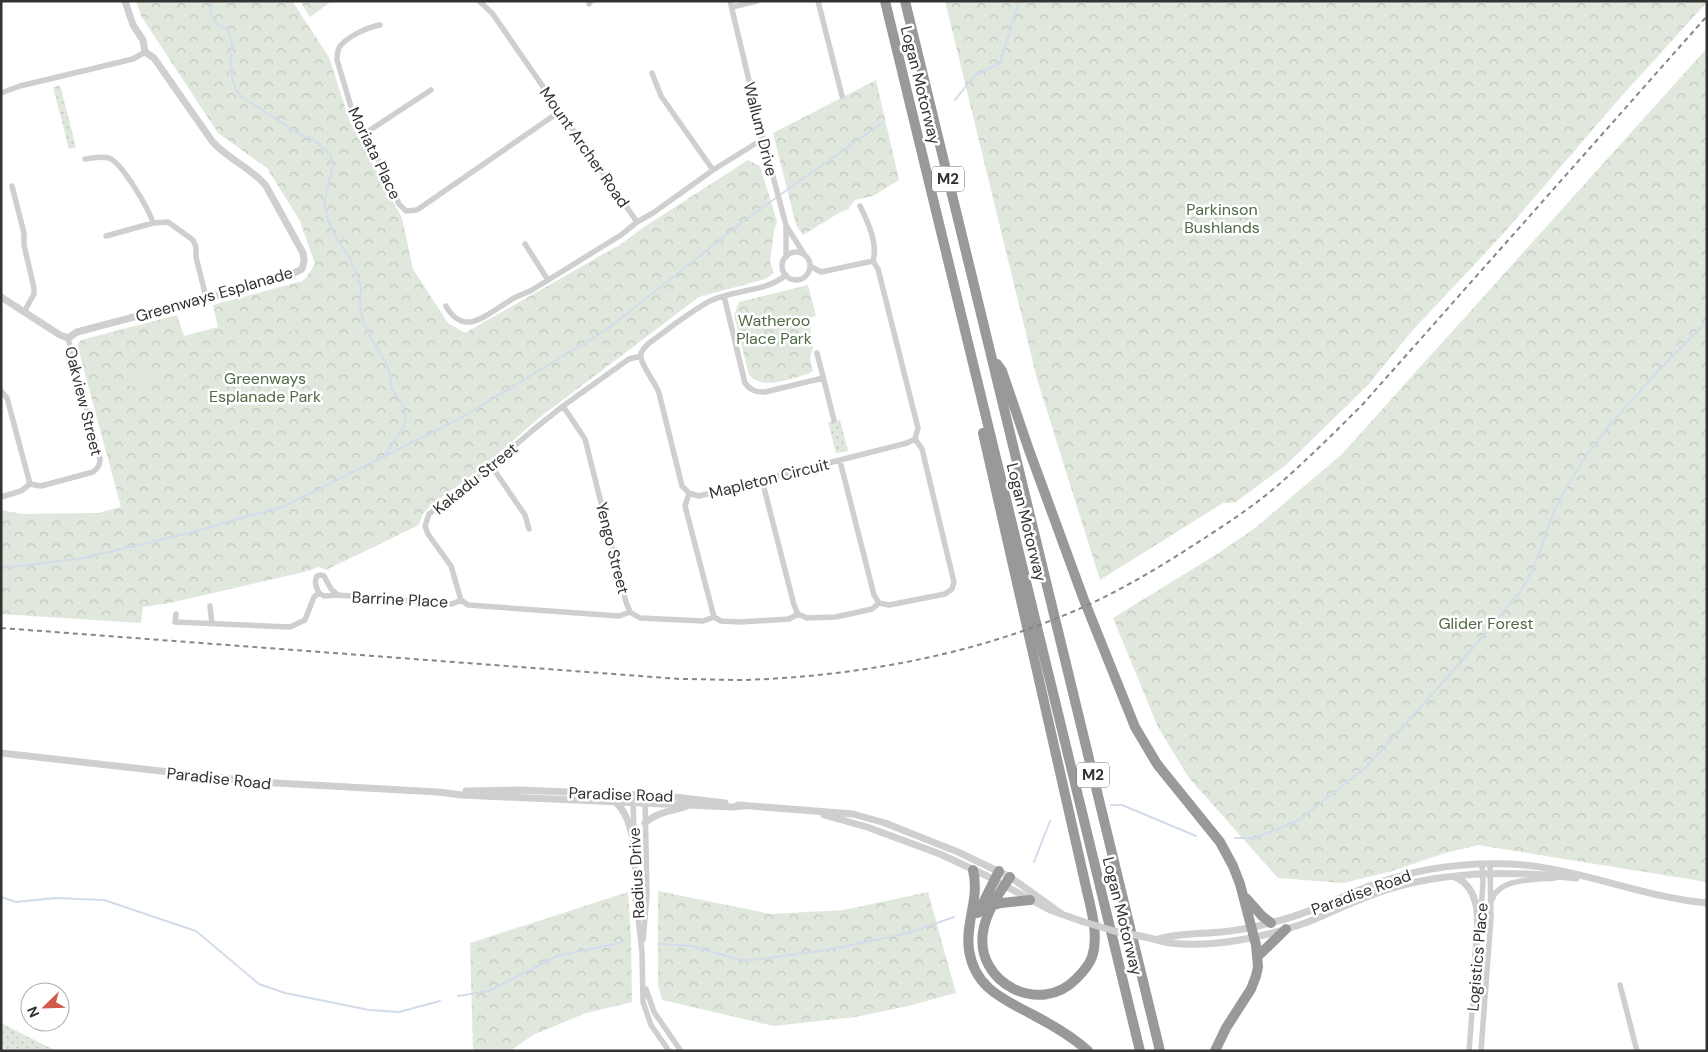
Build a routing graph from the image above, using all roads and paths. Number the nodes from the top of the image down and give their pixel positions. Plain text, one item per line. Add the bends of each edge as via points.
1 (125, 1) edge
2 (479, 1) edge
3 (757, 1) edge
4 (818, 1) edge
5 (885, 1) edge
6 (905, 1) edge
7 (731, 4) edge
8 (380, 25) dead end
9 (145, 52) junction
10 (652, 73) dead end
11 (431, 90) dead end
12 (1, 93) edge
13 (842, 96) dead end
14 (559, 112) junction
15 (364, 134) junction
16 (763, 139) junction
17 (85, 159) dead end
18 (713, 170) junction
19 (12, 186) dead end
20 (860, 206) dead end
21 (637, 222) junction
22 (153, 223) junction
23 (786, 225) junction
24 (106, 236) dead end
25 (525, 244) dead end
26 (804, 254) junction
27 (786, 256) junction
28 (873, 261) junction
29 (810, 266) junction
30 (786, 275) junction
31 (548, 280) junction
32 (724, 296) junction
33 (1, 297) edge
34 (206, 297) junction
35 (446, 306) dead end
36 (24, 312) junction
37 (68, 338) junction
38 (817, 353) dead end
39 (641, 356) junction
40 (992, 357) junction
41 (823, 378) junction
42 (978, 385) junction
43 (1, 391) edge
44 (563, 406) junction
45 (834, 420) dead end
46 (915, 438) junction
47 (840, 461) junction
48 (492, 467) junction
49 (762, 480) junction
50 (30, 484) junction
51 (689, 493) junction
52 (1, 497) edge
53 (529, 529) dead end
54 (319, 593) junction
55 (338, 595) junction
56 (461, 600) junction
57 (879, 603) junction
58 (210, 606) dead end
59 (630, 612) junction
60 (176, 614) dead end
61 (798, 614) junction
62 (714, 617) junction
63 (212, 624) junction
64 (1, 754) edge
65 (438, 792) junction
66 (634, 798) junction
67 (645, 799) junction
68 (614, 801) junction
69 (693, 805) junction
70 (743, 806) junction
71 (799, 809) junction
72 (645, 823) junction
73 (634, 842) junction
74 (1486, 864) junction
75 (973, 870) junction
76 (1487, 875) junction
77 (996, 876) junction
78 (1454, 876) junction
79 (1570, 878) junction
80 (1007, 881) junction
81 (1624, 886) junction
82 (1243, 896) junction
83 (1030, 900) junction
84 (1707, 903) edge
85 (994, 905) junction
86 (1491, 905) junction
87 (973, 912) junction
88 (1062, 914) junction
89 (1271, 923) junction
90 (1286, 929) junction
91 (1253, 932) junction
92 (1158, 939) junction
93 (642, 952) junction
94 (1257, 957) junction
95 (1475, 965) junction
96 (644, 979) junction
97 (1620, 985) dead end
98 (668, 1051) edge
99 (681, 1051) edge
100 (1088, 1051) edge
101 (1140, 1051) edge
102 (1160, 1051) edge
103 (1215, 1051) edge
104 (1469, 1051) edge
105 (1480, 1051) edge
106 (1637, 1051) edge

1 - 9 street, Greenways Esplanade via 133,25 143,40
2 - 14 street, Mount Archer Road via 492,13
3 - 7 street
4 - 13 street
5 - 42 highway, Logan Motorway / M2
6 - 40 highway, Logan Motorway / M2
7 - 16 street, Wallum Drive
8 - 15 street, Moriata Place via 369,27 340,45 336,54 355,120
9 - 12 street via 132,59
9 - 34 street, Greenways Esplanade via 154,58 219,150 261,179 292,231 304,261 302,269 286,277
10 - 18 street via 661,96
11 - 15 street
14 - 15 street, Moriata Place via 417,210 406,212
14 - 21 street, Mount Archer Road
16 - 18 street, Mount Archer Road
16 - 23 street, Wallum Drive
17 - 22 street via 109,158 118,163 149,210
18 - 21 street, Mount Archer Road
19 - 36 street via 34,288
20 - 28 street via 868,220 876,252
21 - 31 street
22 - 24 street
22 - 34 street via 168,222 193,240
23 - 26 street
23 - 27 street, Wallum Drive
25 - 31 street
26 - 27 street via 796,252
26 - 29 street
27 - 30 street via 783,268
28 - 29 street via 821,272
28 - 46 street via 878,269 918,428
29 - 30 street via 801,279
30 - 32 street via 776,283
31 - 35 street via 476,320 456,319
32 - 39 street via 709,302 649,343
32 - 41 street via 745,383 750,389 765,392
33 - 36 street, Oakview Street
34 - 37 street, Greenways Esplanade via 77,332
36 - 37 street, Oakview Street
37 - 50 street, Oakview Street via 100,464 93,472 41,486
38 - 41 street
39 - 44 street, Kakadu Street via 629,359
39 - 51 street, Mapleton Circuit via 656,384 682,486
40 - 82 highway via 1002,371 1084,600 1135,727 1157,764 1220,842 1233,866
40 - 102 highway, Logan Motorway / M2
41 - 45 street
42 - 85 highway via 978,407 989,462 1091,913 1094,942 1088,965 1072,984 1048,994 1023,993 1008,986 994,974 984,954 985,923
42 - 101 highway, Logan Motorway / M2
43 - 50 street via 7,398
44 - 48 street, Kakadu Street
44 - 59 street, Yengo Street via 585,439
46 - 47 street, Mapleton Circuit via 907,444
46 - 57 street via 922,449 954,582 952,589 945,594 889,606
47 - 49 street, Mapleton Circuit
47 - 57 street
48 - 53 street via 525,515
48 - 56 street, Kakadu Street via 429,514 426,521 428,534 451,566
49 - 51 street, Mapleton Circuit via 700,496
49 - 61 street
50 - 52 street, Oakview Street via 21,491
51 - 62 street via 686,506
54 - 55 street, Barrine Place
54 - 55 street, Barrine Place via 315,580 321,575
54 - 63 street via 314,597 305,620 290,627
55 - 56 street, Barrine Place via 452,604
56 - 59 street via 468,605 619,616
57 - 61 street via 872,609 836,617 807,618
58 - 63 street
59 - 62 street, Yengo Street via 640,618 703,621
60 - 63 street via 175,622
61 - 62 street, Yengo Street via 789,619 740,622 721,621
64 - 65 street, Paradise Road via 258,782
65 - 66 street, Paradise Road via 519,790
65 - 68 street, Paradise Road
66 - 67 street, Paradise Road
66 - 68 street, Paradise Road
66 - 73 street, Radius Drive
67 - 69 street, Paradise Road
67 - 70 street, Paradise Road via 682,797
67 - 72 street, Radius Drive
68 - 73 street via 622,808
69 - 70 street, Paradise Road
69 - 72 street via 652,816
70 - 71 street, Paradise Road
71 - 75 street, Paradise Road via 874,829
71 - 77 street, Paradise Road via 866,817 927,838
72 - 93 street, Radius Drive via 647,895
73 - 93 street, Radius Drive
74 - 76 street, Logistics Place
74 - 81 street, Paradise Road via 1546,868
74 - 89 street, Paradise Road via 1409,873
75 - 77 street, Paradise Road
75 - 87 highway
76 - 78 street, Paradise Road
76 - 79 street, Paradise Road
76 - 86 street, Logistics Place
76 - 95 street, Logistics Place
77 - 80 street, Paradise Road
77 - 87 highway via 978,913
78 - 90 street, Paradise Road via 1387,889
78 - 95 street via 1468,884 1476,905
79 - 81 street, Paradise Road
79 - 86 street via 1515,882 1498,890
80 - 83 street, Paradise Road
80 - 85 highway
80 - 88 street, Paradise Road
81 - 84 street, Paradise Road
82 - 89 highway
82 - 91 highway
83 - 85 highway
83 - 88 street, Paradise Road
86 - 105 street, Logistics Place
87 - 100 highway via 969,948 975,970 985,984 998,997 1065,1032
88 - 92 street, Paradise Road, bridge via 1114,931
89 - 91 street, Paradise Road
90 - 91 street, Paradise Road
90 - 94 highway
91 - 92 street, Paradise Road via 1182,934
91 - 92 street, Paradise Road via 1205,944
91 - 94 highway
93 - 96 street, Radius Drive
94 - 103 highway via 1254,982
95 - 104 street, Logistics Place
96 - 98 street, Radius Drive via 646,1013
96 - 99 street, Radius Drive via 654,1012
97 - 106 street

